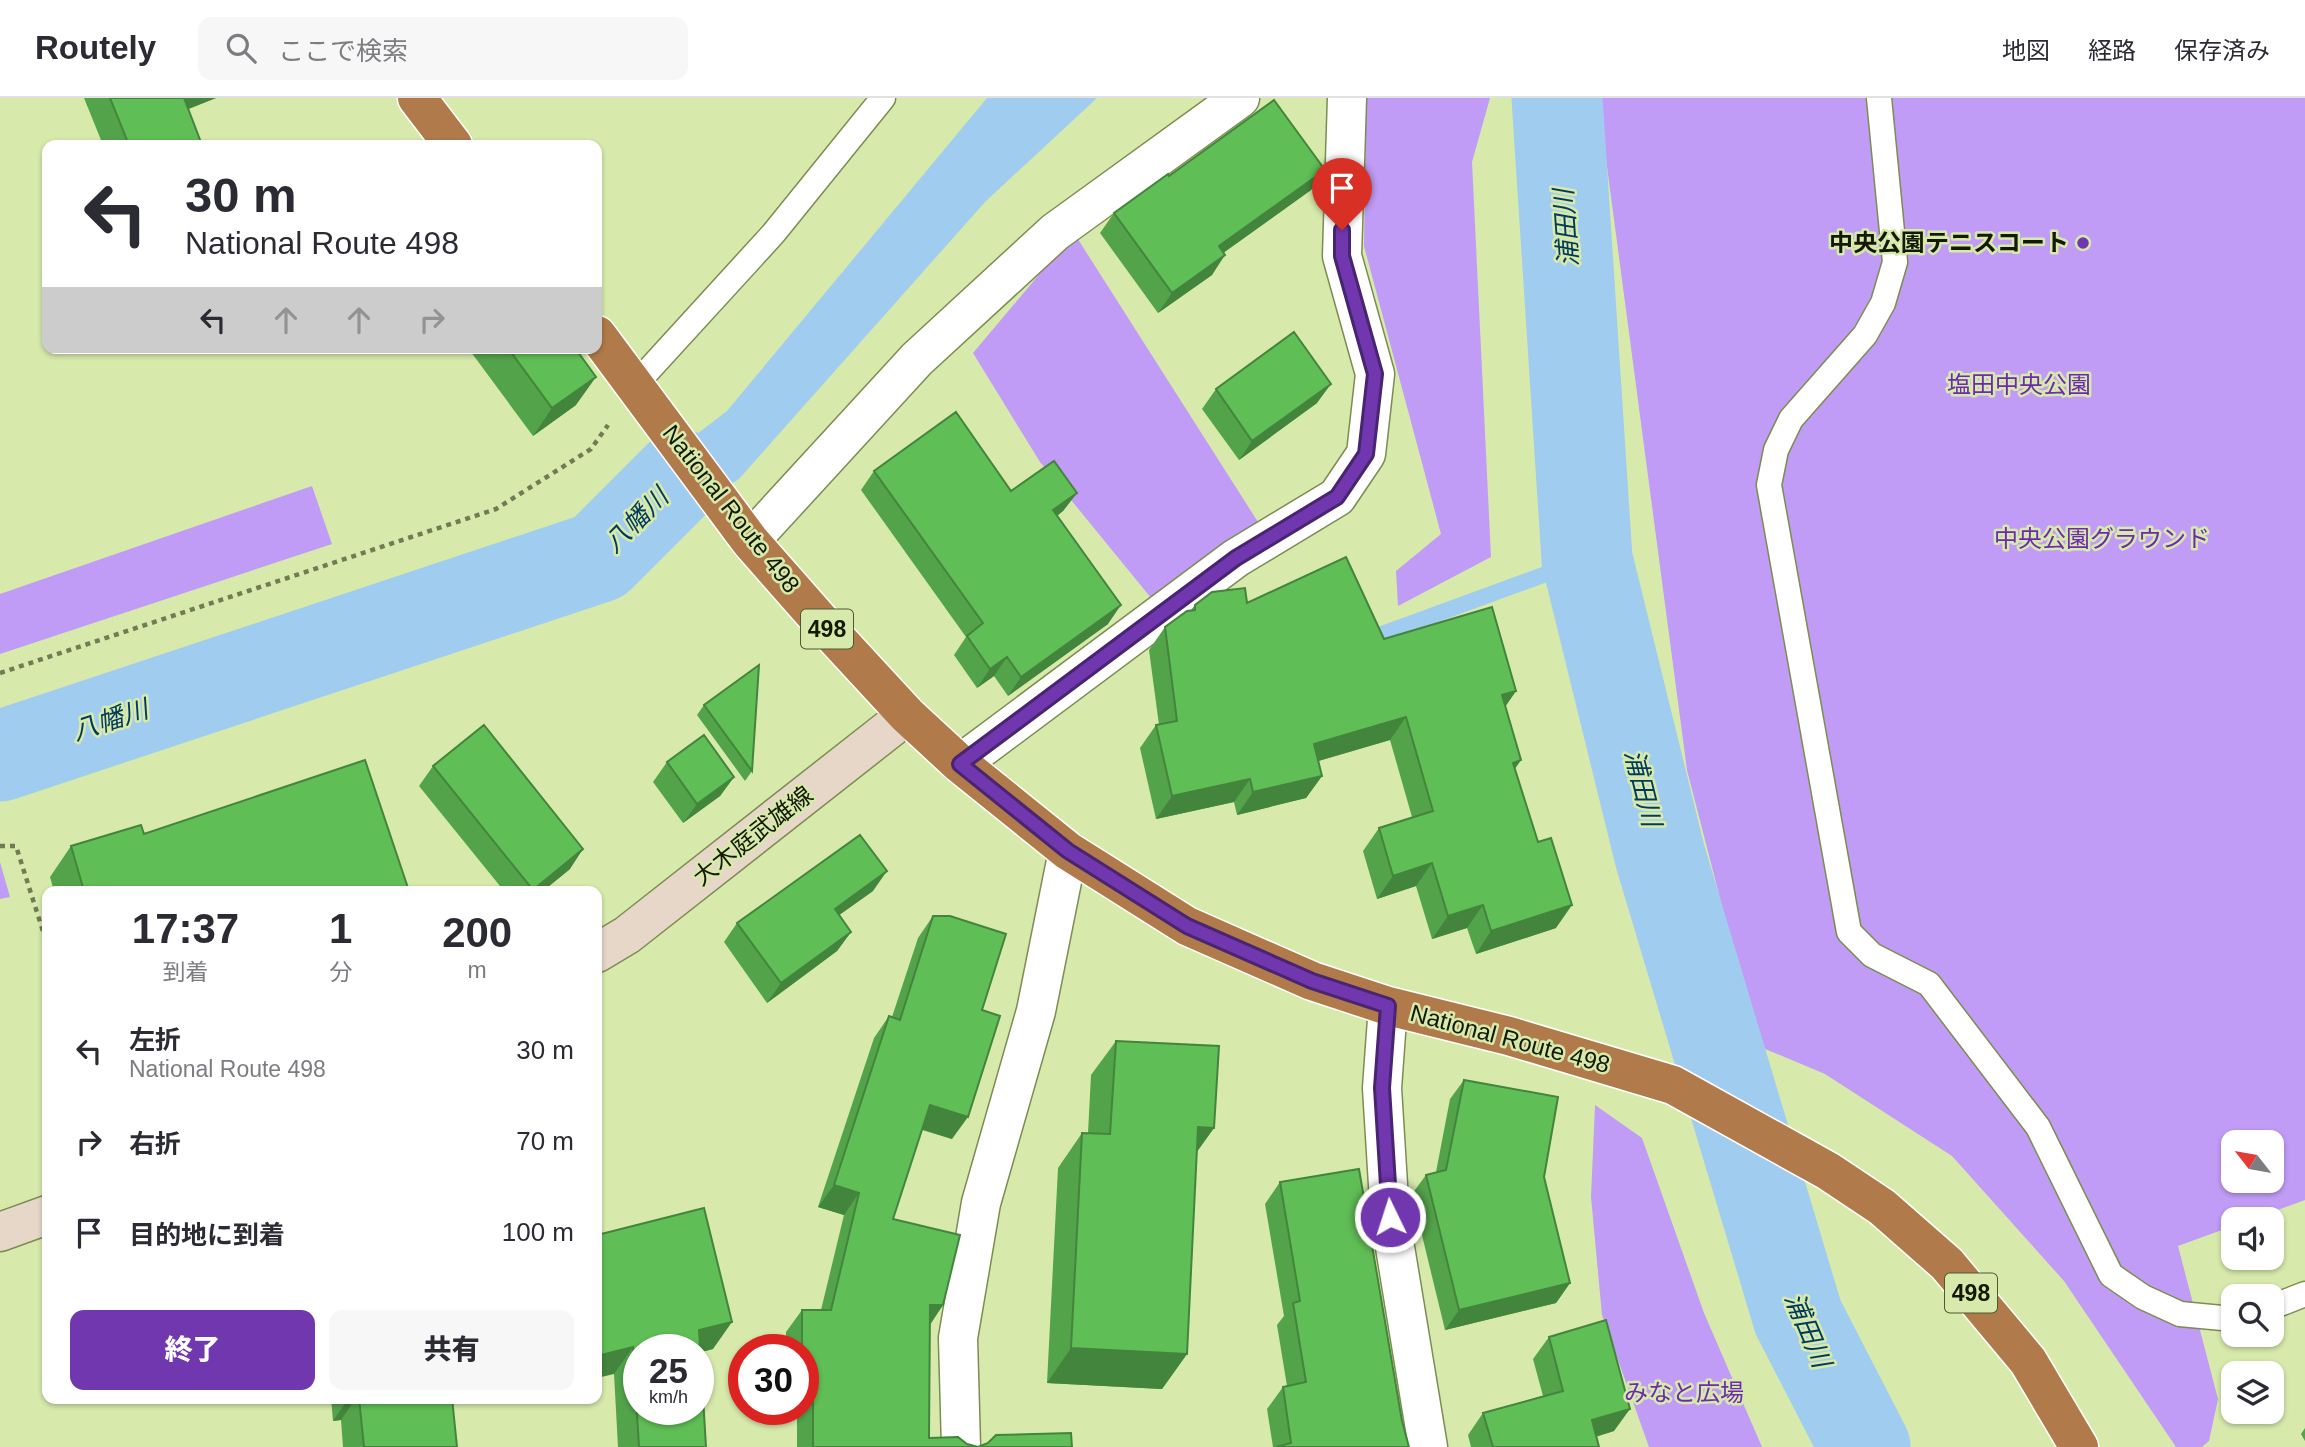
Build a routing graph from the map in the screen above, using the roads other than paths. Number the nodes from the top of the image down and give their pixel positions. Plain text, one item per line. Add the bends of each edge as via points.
1 (417, 98) edge
2 (883, 98) edge
3 (1240, 98) edge
4 (1347, 98) edge
5 (1879, 98) edge
6 (449, 140) edge
7 (602, 342) edge
8 (635, 385) junction
9 (750, 541) junction
10 (907, 715) junction
11 (960, 764) junction
12 (1068, 851) junction
13 (602, 951) edge
14 (1388, 1006) junction
15 (42, 1217) edge
16 (0, 1232) edge
17 (2305, 1294) edge
18 (2284, 1302) edge
19 (2221, 1318) edge
20 (961, 1447) edge
21 (1428, 1447) edge
22 (2079, 1447) edge

1 - 6 highway
2 - 8 lane via 773,234
3 - 9 street via 1055,232 917,359
4 - 11 street via 1342,256 1375,374 1366,454 1337,497 1236,558
5 - 19 lane via 1895,262 1883,303 1865,335 1791,419 1776,450 1769,485 1849,932 1872,955 1929,984 2038,1127 2111,1275 2180,1314
7 - 8 highway, National Route 498 / 498
8 - 9 highway, National Route 498 / 498
9 - 10 highway, National Route 498 / 498
10 - 11 highway, National Route 498 / 498
10 - 13 main road, 大木庭武雄線
11 - 12 highway, National Route 498 / 498
12 - 14 highway, National Route 498 / 498 via 1187,926 1312,981
12 - 20 street via 1036,1011 981,1203 958,1338
14 - 21 street via 1382,1088 1390,1217
14 - 22 highway, National Route 498 / 498 via 1673,1085 1828,1171 1882,1207 1947,1264 2028,1361
15 - 16 main road
17 - 18 lane

